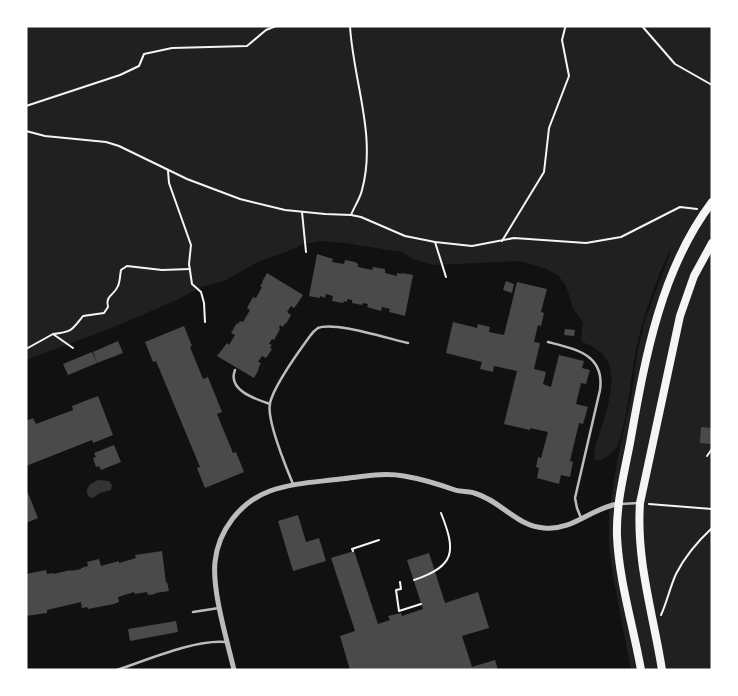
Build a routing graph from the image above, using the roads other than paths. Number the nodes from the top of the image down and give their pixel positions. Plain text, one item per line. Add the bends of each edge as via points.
1 (712, 202) edge
2 (712, 242) edge
3 (548, 342) dead end
4 (408, 344) dead end
5 (235, 370) dead end
6 (270, 404) junction
7 (294, 485) junction
8 (640, 503) junction
9 (618, 504) junction
10 (582, 519) junction
11 (220, 608) junction
12 (193, 612) dead end
13 (228, 642) junction
14 (116, 670) edge
15 (234, 670) edge
16 (641, 670) edge
17 (662, 670) edge

1 - 9 main road via 694,228 670,276 641,383
2 - 8 main road via 694,276 680,316
3 - 10 lane via 586,354 595,363 600,377 600,390 575,498
4 - 6 lane via 346,329 327,326 316,329 301,348
5 - 6 lane via 233,379 236,386
6 - 7 lane via 280,451
7 - 10 street via 383,474 403,475 474,493 536,527 569,526
7 - 11 street via 269,492 246,504 230,521 220,538 214,563
8 - 9 lane
8 - 17 main road via 641,558
9 - 10 street
9 - 16 main road via 619,558
11 - 12 lane
11 - 13 street
13 - 14 lane via 214,641 193,646
13 - 15 street

